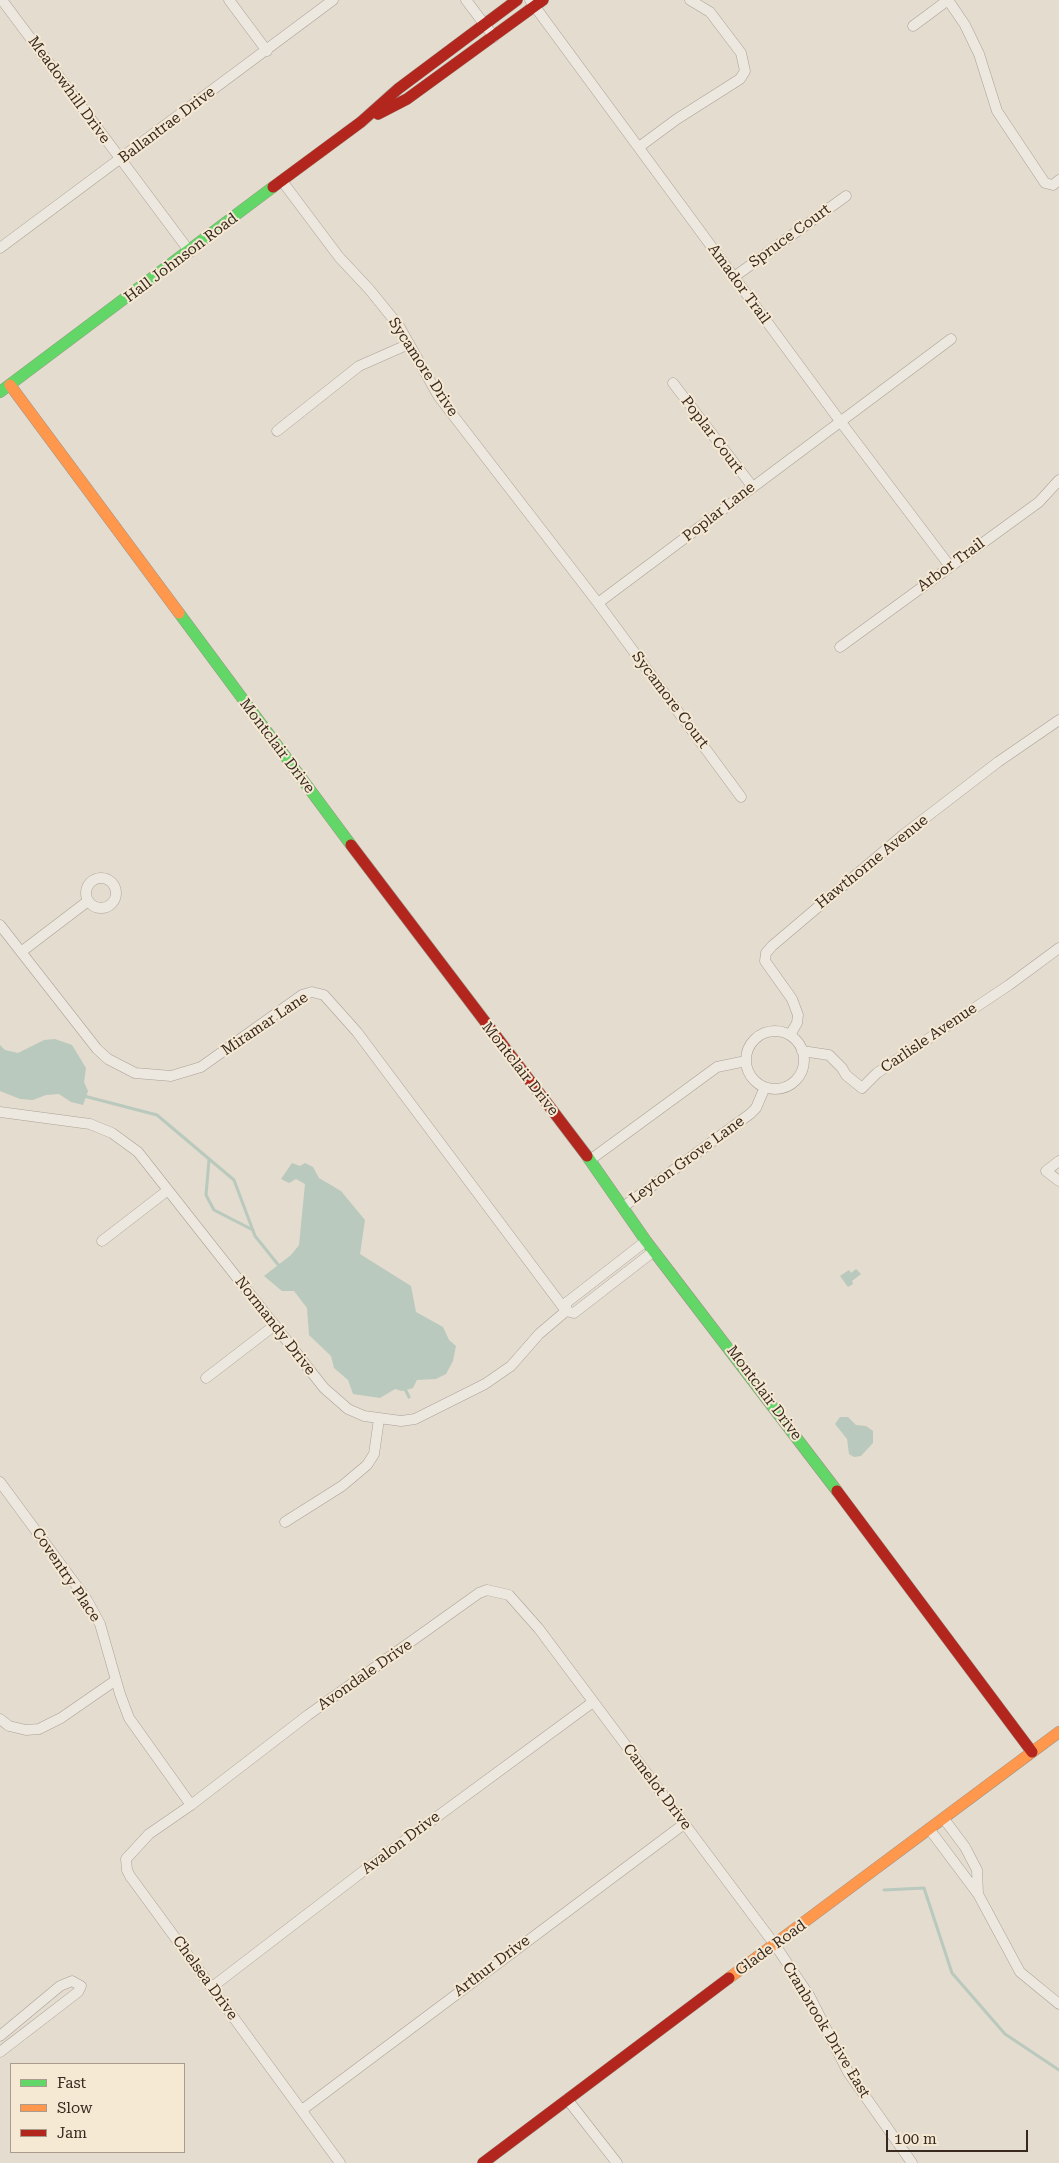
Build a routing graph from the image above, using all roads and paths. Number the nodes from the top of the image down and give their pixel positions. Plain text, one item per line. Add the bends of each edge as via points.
1 (2, 0) edge
2 (229, 0) edge
3 (333, 0) edge
4 (466, 0) edge
5 (517, 0) edge
6 (690, 0) edge
7 (948, 0) edge
8 (536, 2) edge
9 (484, 25) junction
10 (913, 26) dead end
11 (494, 37) junction
12 (266, 51) junction
13 (361, 122) junction
14 (639, 147) junction
15 (120, 160) junction
16 (1059, 180) edge
17 (282, 181) junction
18 (846, 196) dead end
19 (0, 248) edge
20 (190, 252) junction
21 (734, 277) junction
22 (951, 340) dead end
23 (409, 344) junction
24 (673, 382) dead end
25 (10, 385) junction
26 (0, 392) edge
27 (840, 421) junction
28 (277, 431) dead end
29 (1059, 480) edge
30 (752, 486) junction
31 (949, 565) junction
32 (598, 603) junction
33 (840, 647) dead end
34 (1059, 720) edge
35 (741, 797) dead end
36 (88, 901) dead end
37 (0, 924) edge
38 (1059, 948) edge
39 (21, 952) junction
40 (790, 1035) junction
41 (802, 1051) junction
42 (746, 1061) junction
43 (765, 1087) junction
44 (0, 1112) edge
45 (590, 1160) junction
46 (1059, 1161) edge
47 (1059, 1181) edge
48 (168, 1190) junction
49 (623, 1207) junction
50 (102, 1241) dead end
51 (646, 1241) junction
52 (654, 1251) junction
53 (566, 1307) junction
54 (275, 1325) junction
55 (206, 1378) dead end
56 (379, 1419) junction
57 (0, 1482) edge
58 (285, 1522) dead end
59 (539, 1629) joint
60 (116, 1680) junction
61 (593, 1702) junction
62 (0, 1719) edge
63 (1059, 1732) edge
64 (1032, 1752) junction
65 (191, 1805) junction
66 (944, 1819) junction
67 (684, 1824) junction
68 (930, 1830) junction
69 (978, 1894) junction
70 (775, 1946) junction
71 (212, 1987) junction
72 (1059, 2004) edge
73 (0, 2036) edge
74 (0, 2052) edge
75 (567, 2099) junction
76 (302, 2110) junction
77 (340, 2163) edge
78 (483, 2163) edge
79 (617, 2163) edge
80 (912, 2163) edge

1 - 15 street, Meadowhill Drive
2 - 12 street
3 - 12 street, Ballantrae Drive
4 - 9 street
5 - 9 street, Hall Johnson Road
6 - 14 street via 715,19 741,53 745,71 740,79
7 - 10 street
7 - 16 street via 980,54 996,111 1045,183 1049,185
8 - 11 street, Hall Johnson Road
8 - 14 street, Amador Trail
9 - 11 street
9 - 13 street, Hall Johnson Road via 398,89
11 - 13 street, Hall Johnson Road via 407,99
12 - 15 street, Ballantrae Drive
13 - 17 street, Hall Johnson Road
14 - 21 street, Amador Trail
15 - 19 street, Ballantrae Drive
15 - 20 street, Meadowhill Drive
17 - 20 street, Hall Johnson Road
17 - 23 street, Sycamore Drive via 339,257 399,326
18 - 21 street, Spruce Court
20 - 25 street, Hall Johnson Road
21 - 27 street, Amador Trail
22 - 27 street, Poplar Lane
23 - 28 street via 359,366
23 - 32 street, Sycamore Drive via 440,397
24 - 30 street, Poplar Court
25 - 26 street, Hall Johnson Road
25 - 45 street, Montclair Drive via 432,954
27 - 30 street, Poplar Lane
27 - 31 street, Amador Trail
29 - 31 street, Arbor Trail via 1039,502
30 - 32 street, Poplar Lane
31 - 33 street, Arbor Trail
32 - 35 street, Sycamore Court
34 - 40 street, Hawthorne Avenue via 902,835 766,953 765,960 792,999 798,1015
36 - 39 street
37 - 39 street, Miramar Lane
38 - 41 street, Carlisle Avenue via 876,1073 862,1088 829,1056
39 - 53 street, Miramar Lane via 108,1059 135,1074 155,1077 172,1076 201,1067 302,995 312,992 324,994 357,1032
40 - 41 street
40 - 42 street via 778,1031 760,1035 751,1044
41 - 43 street via 804,1060 798,1077 783,1088
42 - 43 street via 751,1077
42 - 45 street via 717,1067
43 - 49 street, Leyton Grove Lane via 750,1114
44 - 48 street, Normandy Drive via 90,1124 112,1132 138,1152
45 - 49 street, Montclair Drive
46 - 47 street via 1046,1171
48 - 50 street
48 - 54 street, Normandy Drive
49 - 51 street, Montclair Drive
51 - 52 street, Montclair Drive
51 - 53 street, Normandy Drive
52 - 53 street, Normandy Drive via 574,1313
52 - 64 street, Montclair Drive via 802,1443
53 - 56 street, Normandy Drive via 511,1366 485,1384 415,1419
54 - 55 street
54 - 56 street, Normandy Drive via 334,1399 348,1409
56 - 58 street via 374,1454 367,1465 342,1486
57 - 60 street, Coventry Place via 87,1600 100,1624
59 - 61 street, Camelot Drive
59 - 65 street, Avondale Drive via 509,1595 487,1590 479,1594 308,1715
60 - 62 street via 61,1718 39,1729 9,1726
60 - 65 street, Coventry Place via 129,1718
61 - 67 street, Camelot Drive
61 - 71 street, Avalon Drive
63 - 64 street, Glade Road
64 - 66 street, Glade Road
65 - 71 street, Chelsea Drive via 129,1853 126,1870
66 - 68 street, Glade Road
66 - 69 street via 977,1870
67 - 70 street, Camelot Drive
67 - 76 street, Arthur Drive
68 - 69 street
68 - 70 street, Glade Road
69 - 72 street via 1020,1972
70 - 75 street, Glade Road
70 - 80 street, Cranbrook Drive East via 809,1995 848,2072
71 - 76 street, Chelsea Drive
73 - 74 street via 60,1986 72,1981 80,1986 78,1992
75 - 78 street, Glade Road
75 - 79 street
76 - 77 street, Chelsea Drive

